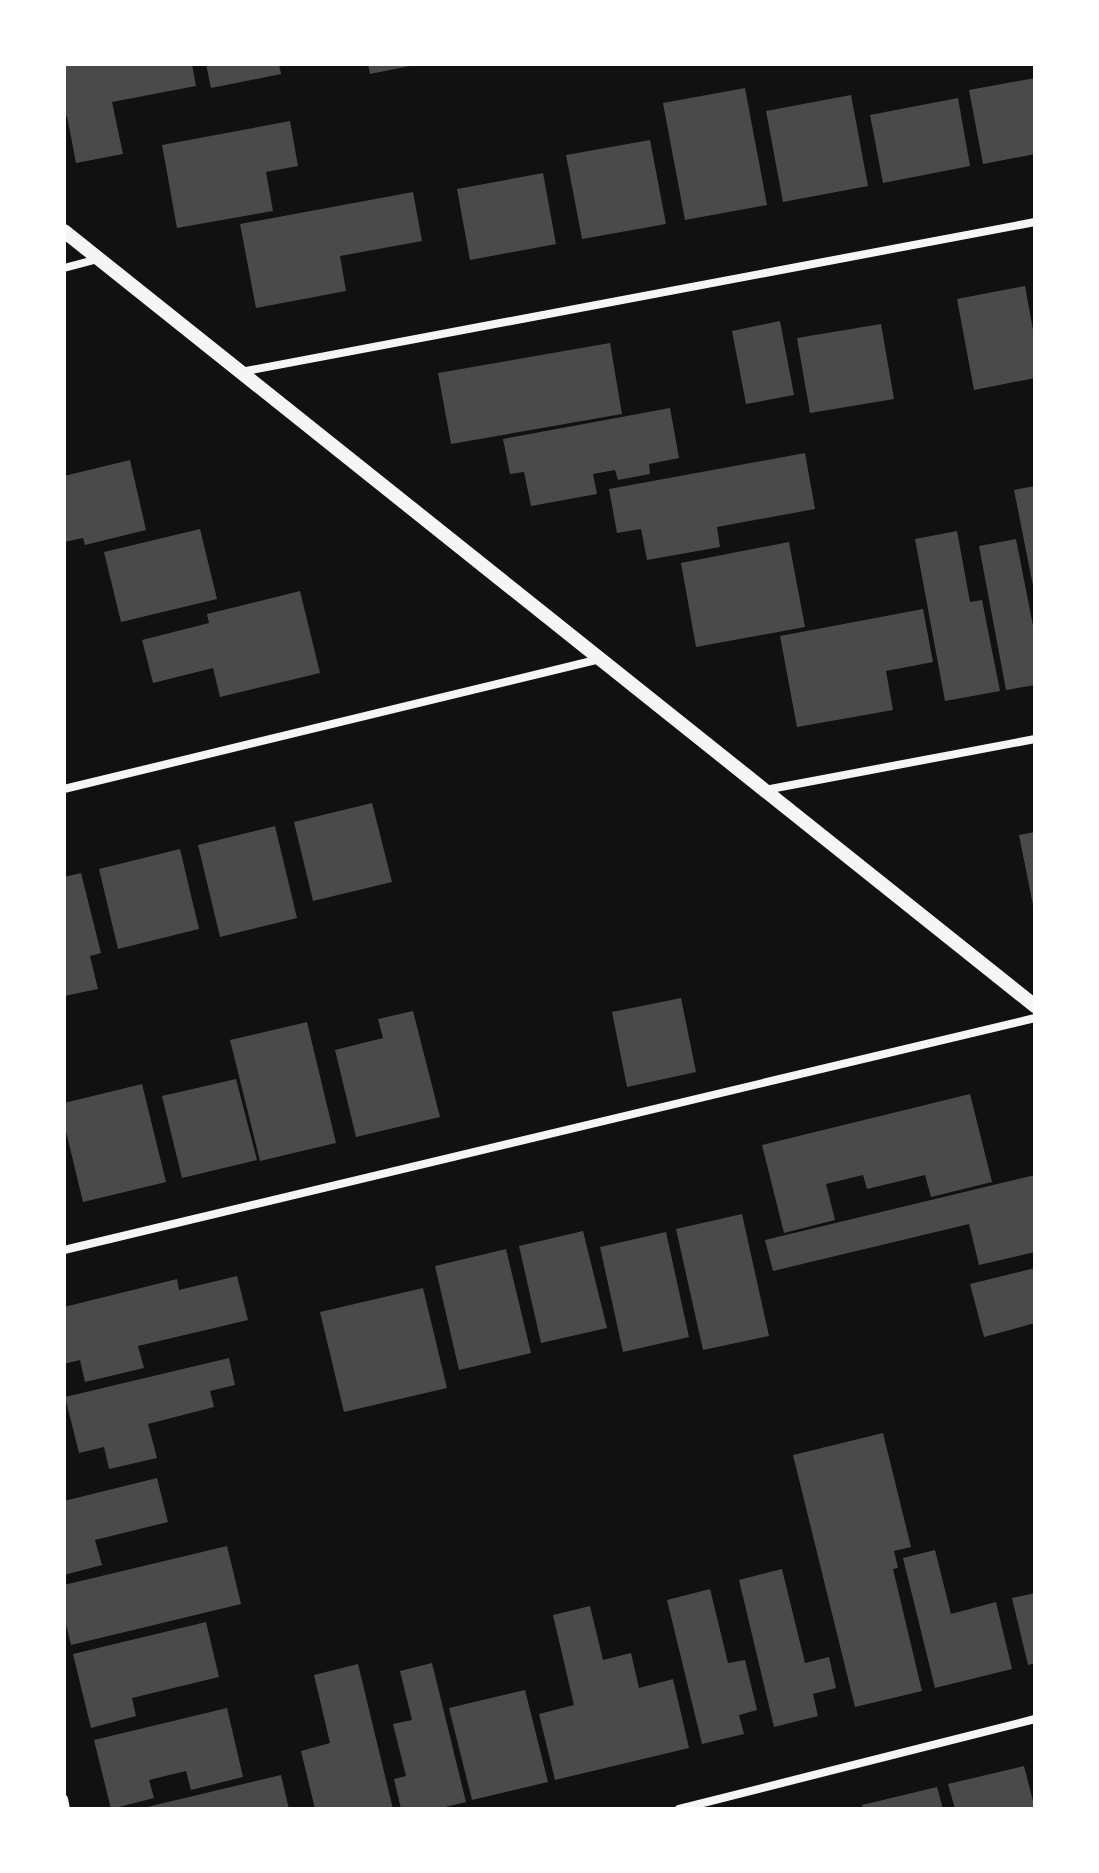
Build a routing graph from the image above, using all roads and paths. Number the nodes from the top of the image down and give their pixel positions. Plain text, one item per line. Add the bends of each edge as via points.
1 (1035, 222) edge
2 (64, 231) edge
3 (99, 259) junction
4 (64, 268) edge
5 (240, 372) junction
6 (601, 659) junction
7 (1035, 739) edge
8 (64, 789) edge
9 (765, 790) junction
10 (1035, 1006) edge
11 (1035, 1018) edge
12 (64, 1250) edge
13 (1035, 1719) edge
14 (64, 1799) edge
15 (66, 1809) edge
16 (679, 1809) edge

1 - 5 street
2 - 3 street
3 - 4 street
3 - 5 street
5 - 6 street
6 - 8 street
6 - 9 street
7 - 9 street
9 - 10 street
11 - 12 street
13 - 16 street
14 - 15 street

